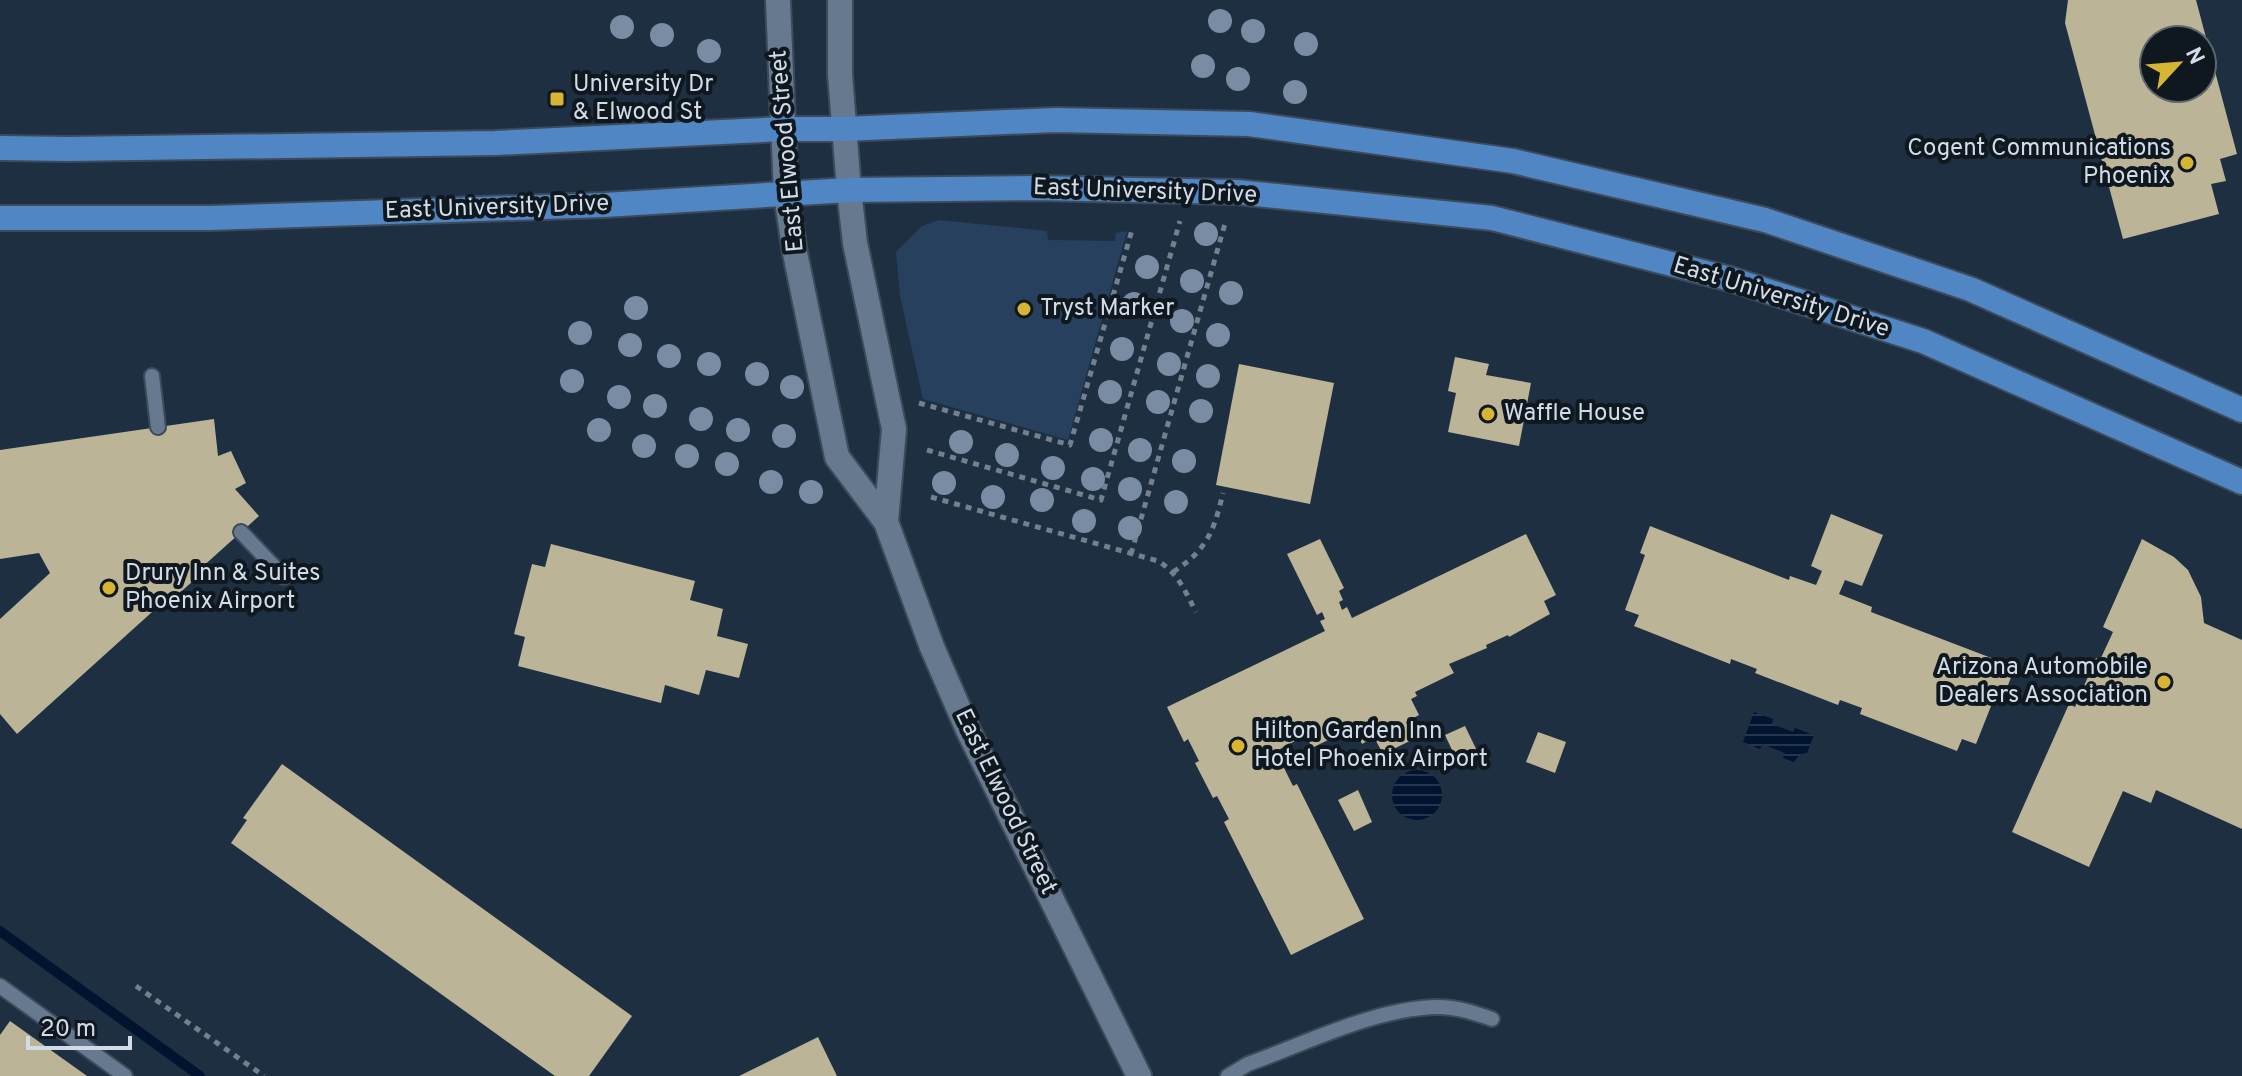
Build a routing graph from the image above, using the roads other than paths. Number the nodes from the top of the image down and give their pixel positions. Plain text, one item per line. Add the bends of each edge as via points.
1 (778, 0) edge
2 (840, 0) edge
3 (783, 129) junction
4 (844, 129) junction
5 (0, 148) edge
6 (849, 190) junction
7 (786, 195) junction
8 (0, 218) edge
9 (152, 376) dead end
10 (2242, 410) edge
11 (158, 427) dead end
12 (2242, 482) edge
13 (886, 522) junction
14 (241, 532) dead end
15 (284, 577) dead end
16 (0, 986) edge
17 (1492, 1019) dead end
18 (125, 1076) edge
19 (1139, 1076) edge
20 (1228, 1076) edge

1 - 3 street, East Elwood Street
2 - 4 street, East Elwood Street
3 - 4 main road
3 - 5 main road via 479,143
3 - 7 street, East Elwood Street
4 - 6 street, East Elwood Street
4 - 10 main road via 1055,120 1249,124 1513,161 1765,220 1970,289
6 - 7 main road, East University Drive
6 - 12 main road, East University Drive via 1237,192 1492,218 1730,279 1923,341
6 - 13 street, East Elwood Street via 894,429
7 - 8 main road, East University Drive via 210,218
7 - 13 street, East Elwood Street via 837,457
9 - 11 lane
13 - 19 street, East Elwood Street via 968,730
14 - 15 lane
16 - 18 lane
17 - 20 lane via 1439,1007 1389,1013

